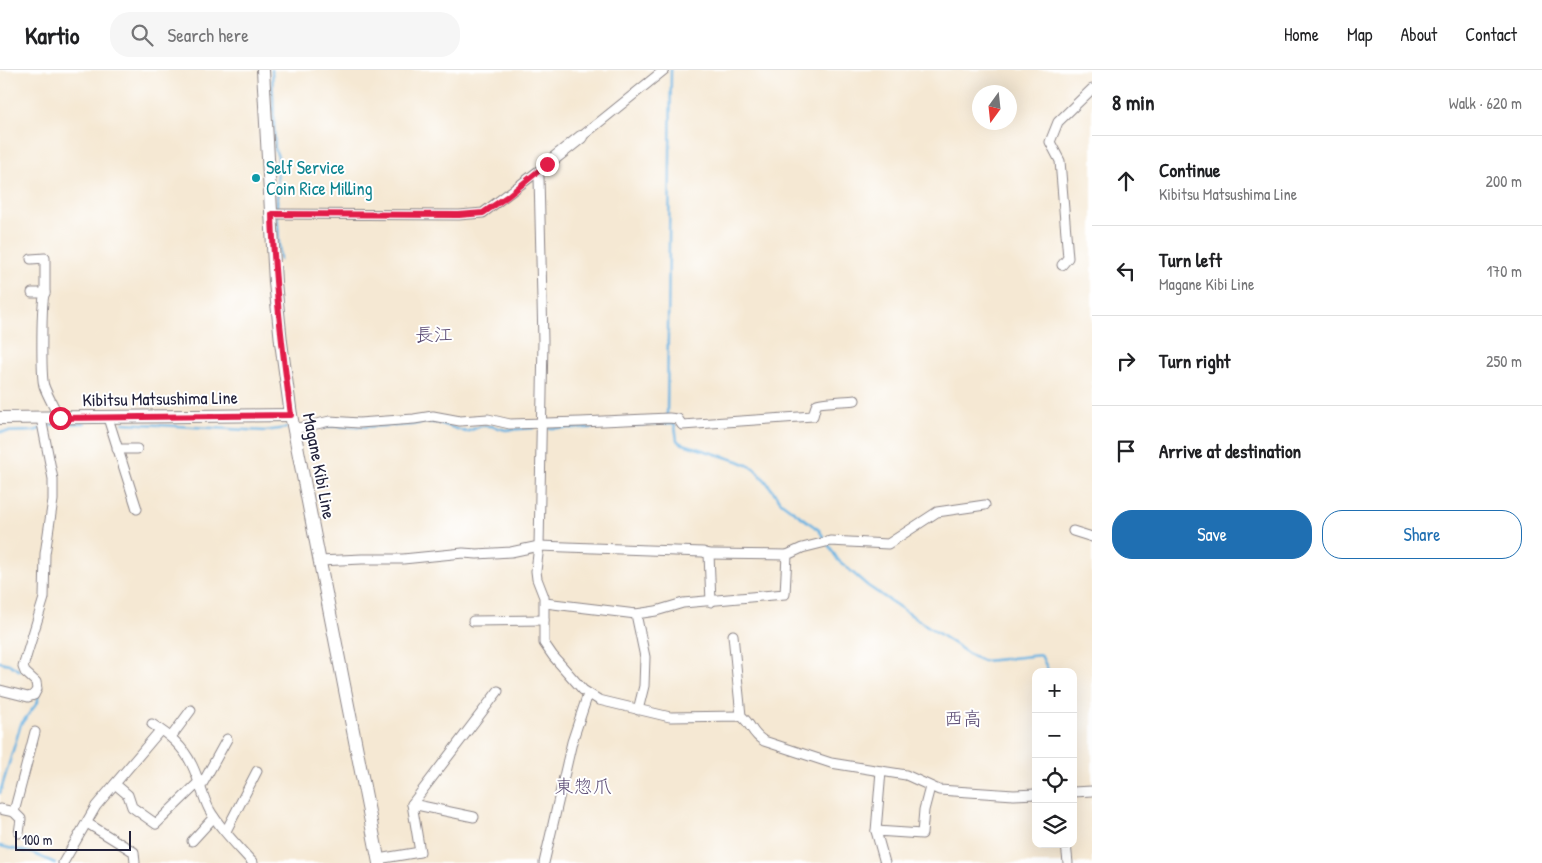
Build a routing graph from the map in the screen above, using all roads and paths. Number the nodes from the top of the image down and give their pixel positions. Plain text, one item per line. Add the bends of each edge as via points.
1 (263, 70) edge
2 (664, 70) edge
3 (1092, 89) edge
4 (582, 137) joint
5 (547, 164) joint
6 (537, 173) junction
7 (272, 214) junction
8 (31, 258) dead end
9 (1062, 265) dead end
10 (32, 293) dead end
11 (46, 293) junction
12 (855, 400) dead end
13 (291, 415) junction
14 (0, 418) edge
15 (41, 418) junction
16 (60, 418) junction
17 (108, 418) junction
18 (542, 422) junction
19 (294, 429) junction
20 (117, 449) junction
21 (137, 449) dead end
22 (985, 505) dead end
23 (137, 510) dead end
24 (1073, 531) dead end
25 (1092, 537) edge
26 (539, 546) junction
27 (709, 554) junction
28 (787, 555) junction
29 (319, 561) junction
30 (711, 602) junction
31 (545, 603) junction
32 (636, 614) junction
33 (544, 620) junction
34 (473, 621) dead end
35 (733, 636) dead end
36 (0, 690) edge
37 (498, 692) dead end
38 (588, 694) junction
39 (190, 710) dead end
40 (638, 710) junction
41 (741, 716) junction
42 (152, 724) dead end
43 (35, 732) dead end
44 (158, 733) dead end
45 (171, 737) junction
46 (227, 739) dead end
47 (257, 771) dead end
48 (882, 771) junction
49 (115, 784) junction
50 (199, 786) junction
51 (930, 787) junction
52 (1092, 791) edge
53 (1077, 792) edge
54 (1032, 794) edge
55 (412, 804) junction
56 (0, 809) edge
57 (14, 812) junction
58 (474, 816) dead end
59 (214, 817) junction
60 (87, 823) junction
61 (226, 831) junction
62 (876, 831) junction
63 (19, 833) dead end
64 (192, 841) dead end
65 (1066, 848) edge
66 (379, 861) edge
67 (63, 863) edge
68 (135, 863) edge
69 (253, 863) edge
70 (544, 863) edge
71 (885, 863) edge
72 (1068, 863) edge

1 - 7 main road, Magane Kibi Line
2 - 4 street
3 - 9 street via 1058,122 1050,142 1060,160 1068,258
4 - 5 main road
5 - 6 street
6 - 7 street via 483,213
6 - 18 street via 542,262
7 - 13 main road, Magane Kibi Line via 280,334
8 - 11 street via 45,258
10 - 11 street
11 - 16 street via 42,315 44,384
12 - 18 street via 822,402 817,404 813,416 682,425 678,419 669,418
13 - 17 main road, Kibitsu Matsushima Line
13 - 19 main road, Magane Kibi Line
14 - 15 main road, Kibitsu Matsushima Line
15 - 16 main road, Kibitsu Matsushima Line
15 - 36 street via 53,479 53,500 45,554 44,598 23,667 36,682 37,689 28,697
16 - 17 main road, Kibitsu Matsushima Line
17 - 20 street
18 - 19 street via 510,424 433,416 377,422 330,421
18 - 26 street
19 - 29 main road, Magane Kibi Line
20 - 21 street
20 - 23 street
22 - 28 street via 937,512 888,544 830,541
24 - 25 street
26 - 27 street
26 - 29 street via 511,552
26 - 31 street via 536,571
27 - 28 street
27 - 30 street
28 - 30 street via 785,594
29 - 66 main road, Magane Kibi Line
30 - 32 street via 683,603
31 - 32 street
31 - 33 street
32 - 40 street via 645,658 644,686
33 - 34 street
33 - 38 street via 546,648
35 - 41 street
37 - 55 street
38 - 40 street
38 - 70 street via 572,742
39 - 45 street
40 - 41 street via 670,717
41 - 48 street via 756,737 764,741 831,762
42 - 45 street
43 - 57 street
44 - 49 street
45 - 50 street via 182,748
46 - 50 street
47 - 61 street
48 - 51 street via 906,775
48 - 62 street
49 - 50 street via 128,795 132,807 156,824
49 - 60 street via 96,806
50 - 59 street
51 - 54 street
51 - 62 street via 922,834
52 - 53 street
55 - 58 street
55 - 66 street via 420,852
56 - 57 street
57 - 63 street via 22,819
59 - 61 street
59 - 64 street
60 - 67 street
60 - 68 street via 134,852
61 - 69 street
62 - 71 street
65 - 72 street

